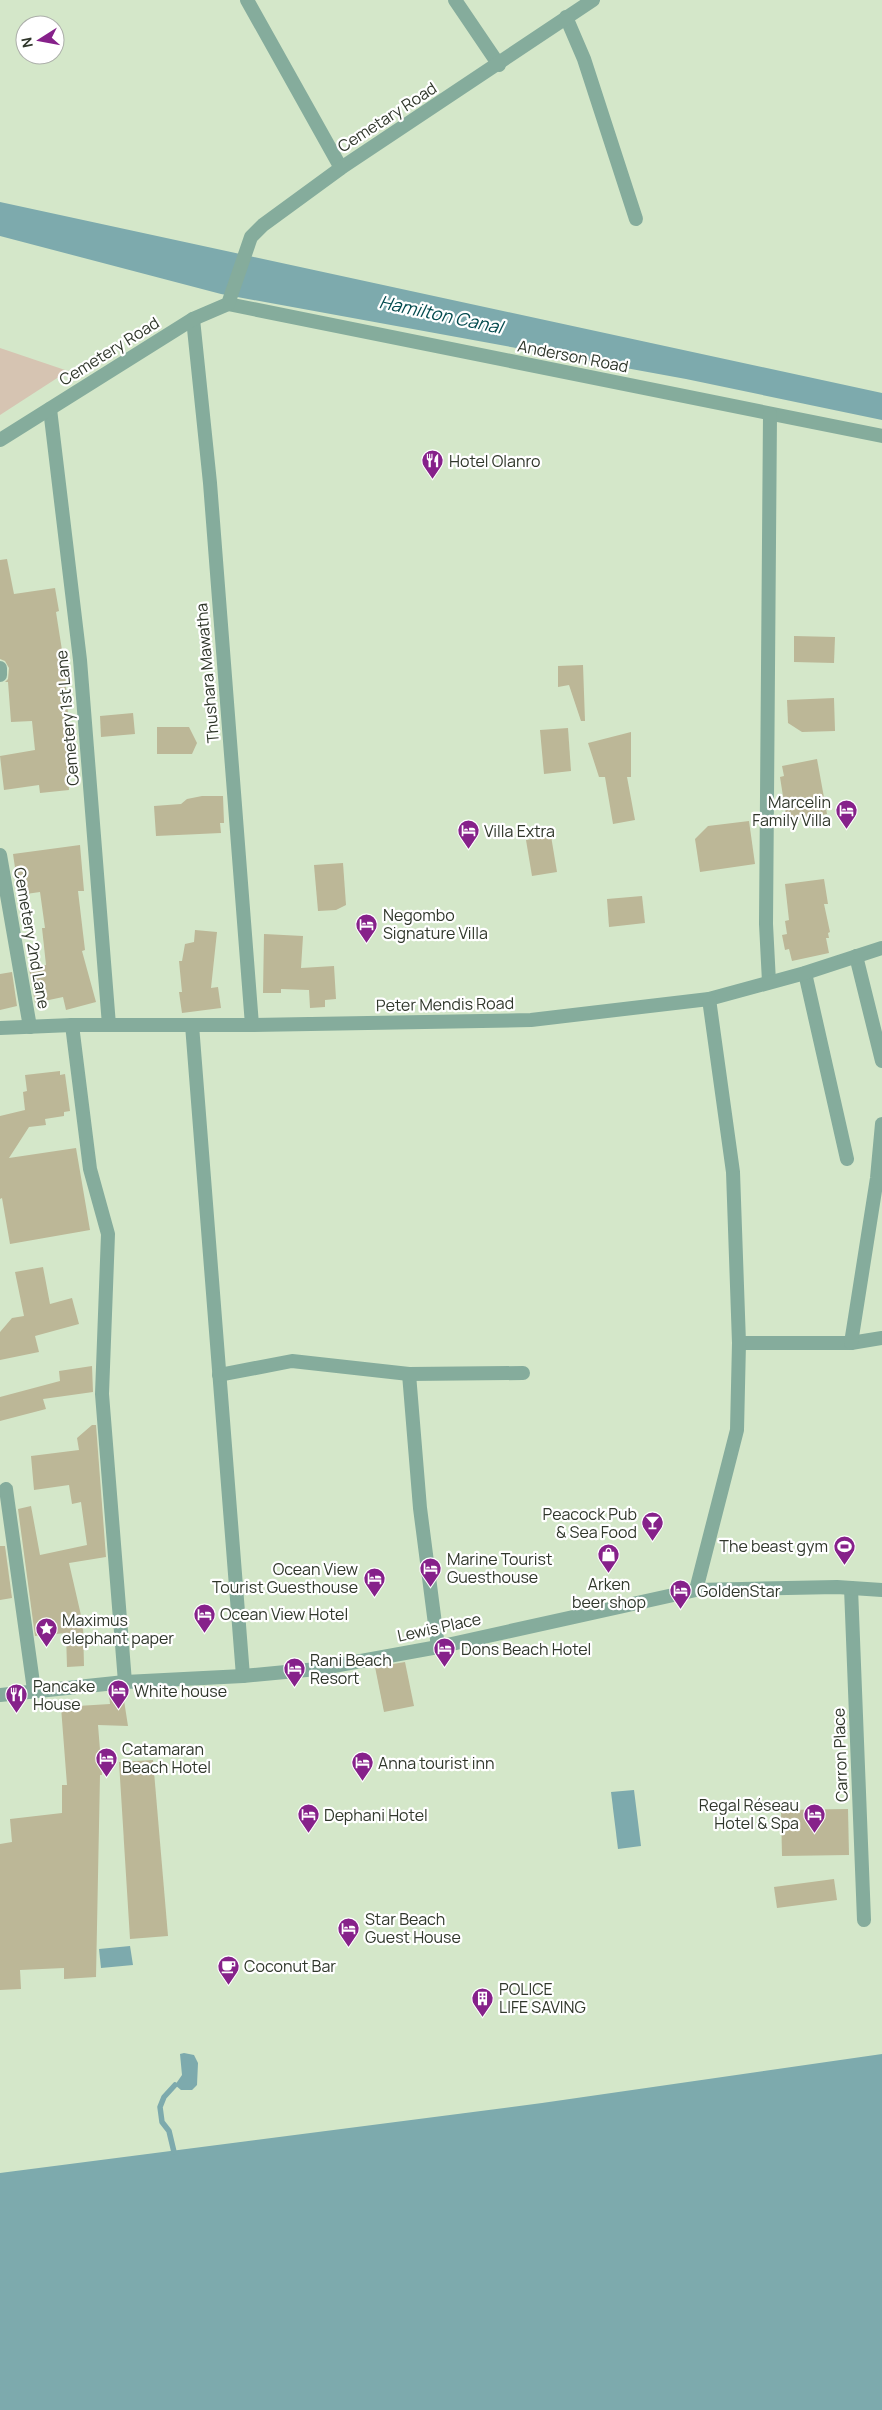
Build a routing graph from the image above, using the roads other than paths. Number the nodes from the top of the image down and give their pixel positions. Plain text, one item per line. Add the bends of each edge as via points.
1 (247, 0) edge
2 (454, 0) edge
3 (593, 0) edge
4 (566, 17) junction
5 (498, 64) junction
6 (341, 168) junction
7 (636, 219) dead end
8 (231, 298) junction
9 (193, 319) junction
10 (50, 408) junction
11 (770, 414) junction
12 (882, 436) edge
13 (0, 440) edge
14 (0, 668) edge
15 (0, 675) edge
16 (0, 855) edge
17 (882, 948) edge
18 (856, 956) junction
19 (805, 973) junction
20 (769, 982) junction
21 (709, 999) junction
22 (72, 1025) junction
23 (109, 1025) junction
24 (192, 1025) junction
25 (252, 1025) junction
26 (30, 1027) junction
27 (0, 1028) edge
28 (882, 1062) edge
29 (882, 1124) edge
30 (847, 1159) dead end
31 (882, 1338) edge
32 (739, 1343) junction
33 (851, 1343) junction
34 (522, 1373) dead end
35 (408, 1374) junction
36 (219, 1375) junction
37 (6, 1489) dead end
38 (851, 1588) junction
39 (696, 1590) junction
40 (882, 1590) edge
41 (438, 1647) junction
42 (243, 1676) junction
43 (125, 1682) junction
44 (34, 1690) junction
45 (0, 1695) edge
46 (864, 1920) dead end

1 - 6 street
2 - 5 street
3 - 4 street, Cemetary Road
4 - 5 street, Cemetary Road
4 - 7 street via 584,58
5 - 6 street, Cemetary Road
6 - 8 street, Cemetary Road via 250,237
8 - 9 street, Cemetery Road
8 - 11 street, Anderson Road
9 - 10 street, Cemetery Road
9 - 25 street, Thushara Mawatha
10 - 13 street, Cemetery Road
10 - 23 street, Cemetery 1st Lane via 80,660
11 - 12 street, Anderson Road
11 - 20 street via 766,924
14 - 15 street
16 - 26 street, Cemetery 2nd Lane
17 - 18 street, Peter Mendis Road
18 - 19 street, Peter Mendis Road
18 - 28 street
19 - 20 street, Peter Mendis Road
19 - 30 street
20 - 21 street, Peter Mendis Road
21 - 25 street, Peter Mendis Road via 531,1020
21 - 32 street via 733,1172
22 - 23 street, Peter Mendis Road
22 - 26 street, Peter Mendis Road
22 - 43 street via 90,1169 108,1234 102,1394
23 - 24 street, Peter Mendis Road
24 - 25 street, Peter Mendis Road
24 - 36 street
26 - 27 street, Peter Mendis Road
29 - 33 street via 877,1178
31 - 33 street
32 - 33 street
32 - 39 street via 737,1430
34 - 35 street
35 - 36 street via 292,1361
35 - 41 street via 420,1508
36 - 42 street
37 - 44 street
38 - 39 street, Lewis Place
38 - 40 street, Lewis Place
38 - 46 street, Carron Place
39 - 41 street, Lewis Place
41 - 42 street, Lewis Place via 318,1668
42 - 43 street, Lewis Place
43 - 44 street, Lewis Place
44 - 45 street, Lewis Place

